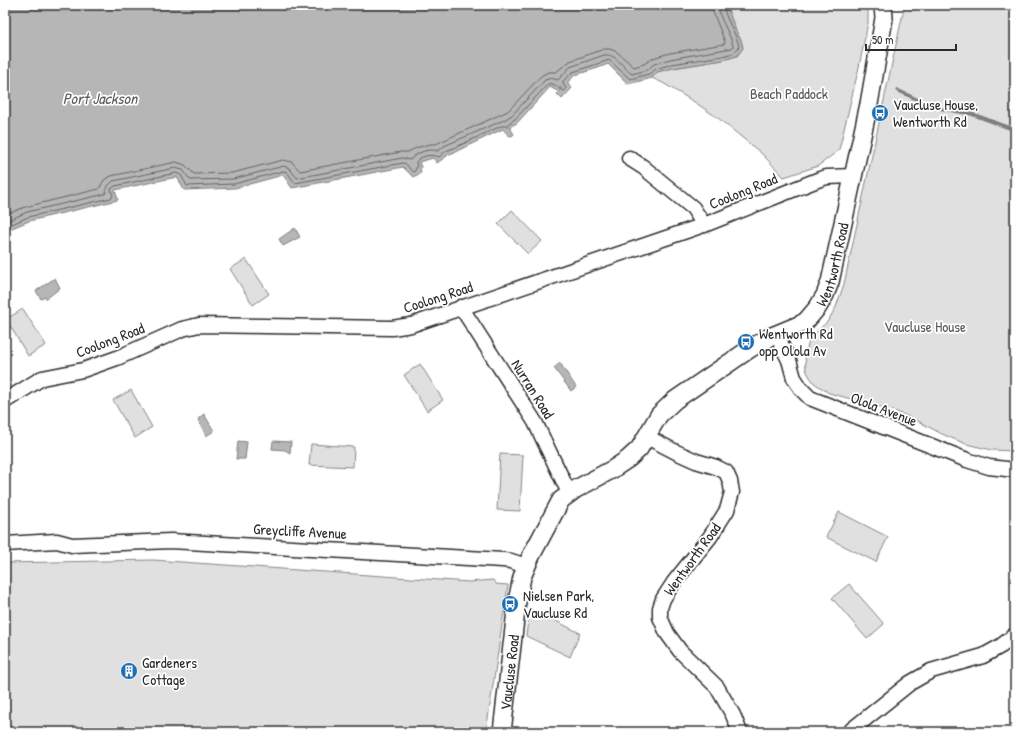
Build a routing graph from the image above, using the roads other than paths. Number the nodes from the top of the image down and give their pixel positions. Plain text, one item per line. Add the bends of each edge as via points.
1 (884, 5) edge
2 (629, 158) dead end
3 (853, 176) junction
4 (704, 225) junction
5 (461, 308) junction
6 (779, 333) junction
7 (5, 401) edge
8 (647, 437) junction
9 (1015, 470) edge
10 (569, 493) junction
11 (5, 544) edge
12 (72, 545) junction
13 (5, 552) edge
14 (526, 566) junction
15 (1015, 635) edge
16 (502, 732) edge
17 (740, 732) edge
18 (849, 732) edge

1 - 3 street, Wentworth Road via 869,104
2 - 4 street via 693,208
3 - 4 street, Coolong Road via 820,179
3 - 6 street, Wentworth Road via 826,295 810,317 801,324
4 - 5 street, Coolong Road
5 - 7 street, Coolong Road via 402,327 199,325 84,370 42,378
5 - 10 street, Nurran Road via 535,422
6 - 8 street, Wentworth Road via 751,348 675,400 660,415
6 - 9 street, Olola Avenue via 794,378 810,398 967,460 989,467
8 - 10 street, Wentworth Road via 625,462
8 - 17 street, Wentworth Road via 696,461 726,472 730,481 732,492 727,510 663,599 660,617 667,633 680,651 717,687 734,715
10 - 14 street, Wentworth Road via 561,500
11 - 12 street, Greycliffe Avenue via 57,541
12 - 13 street, Greycliffe Avenue via 60,549
12 - 14 street, Greycliffe Avenue via 171,541 503,560
14 - 16 street, Vaucluse Road via 517,602
15 - 18 street via 983,656 931,671 910,683

